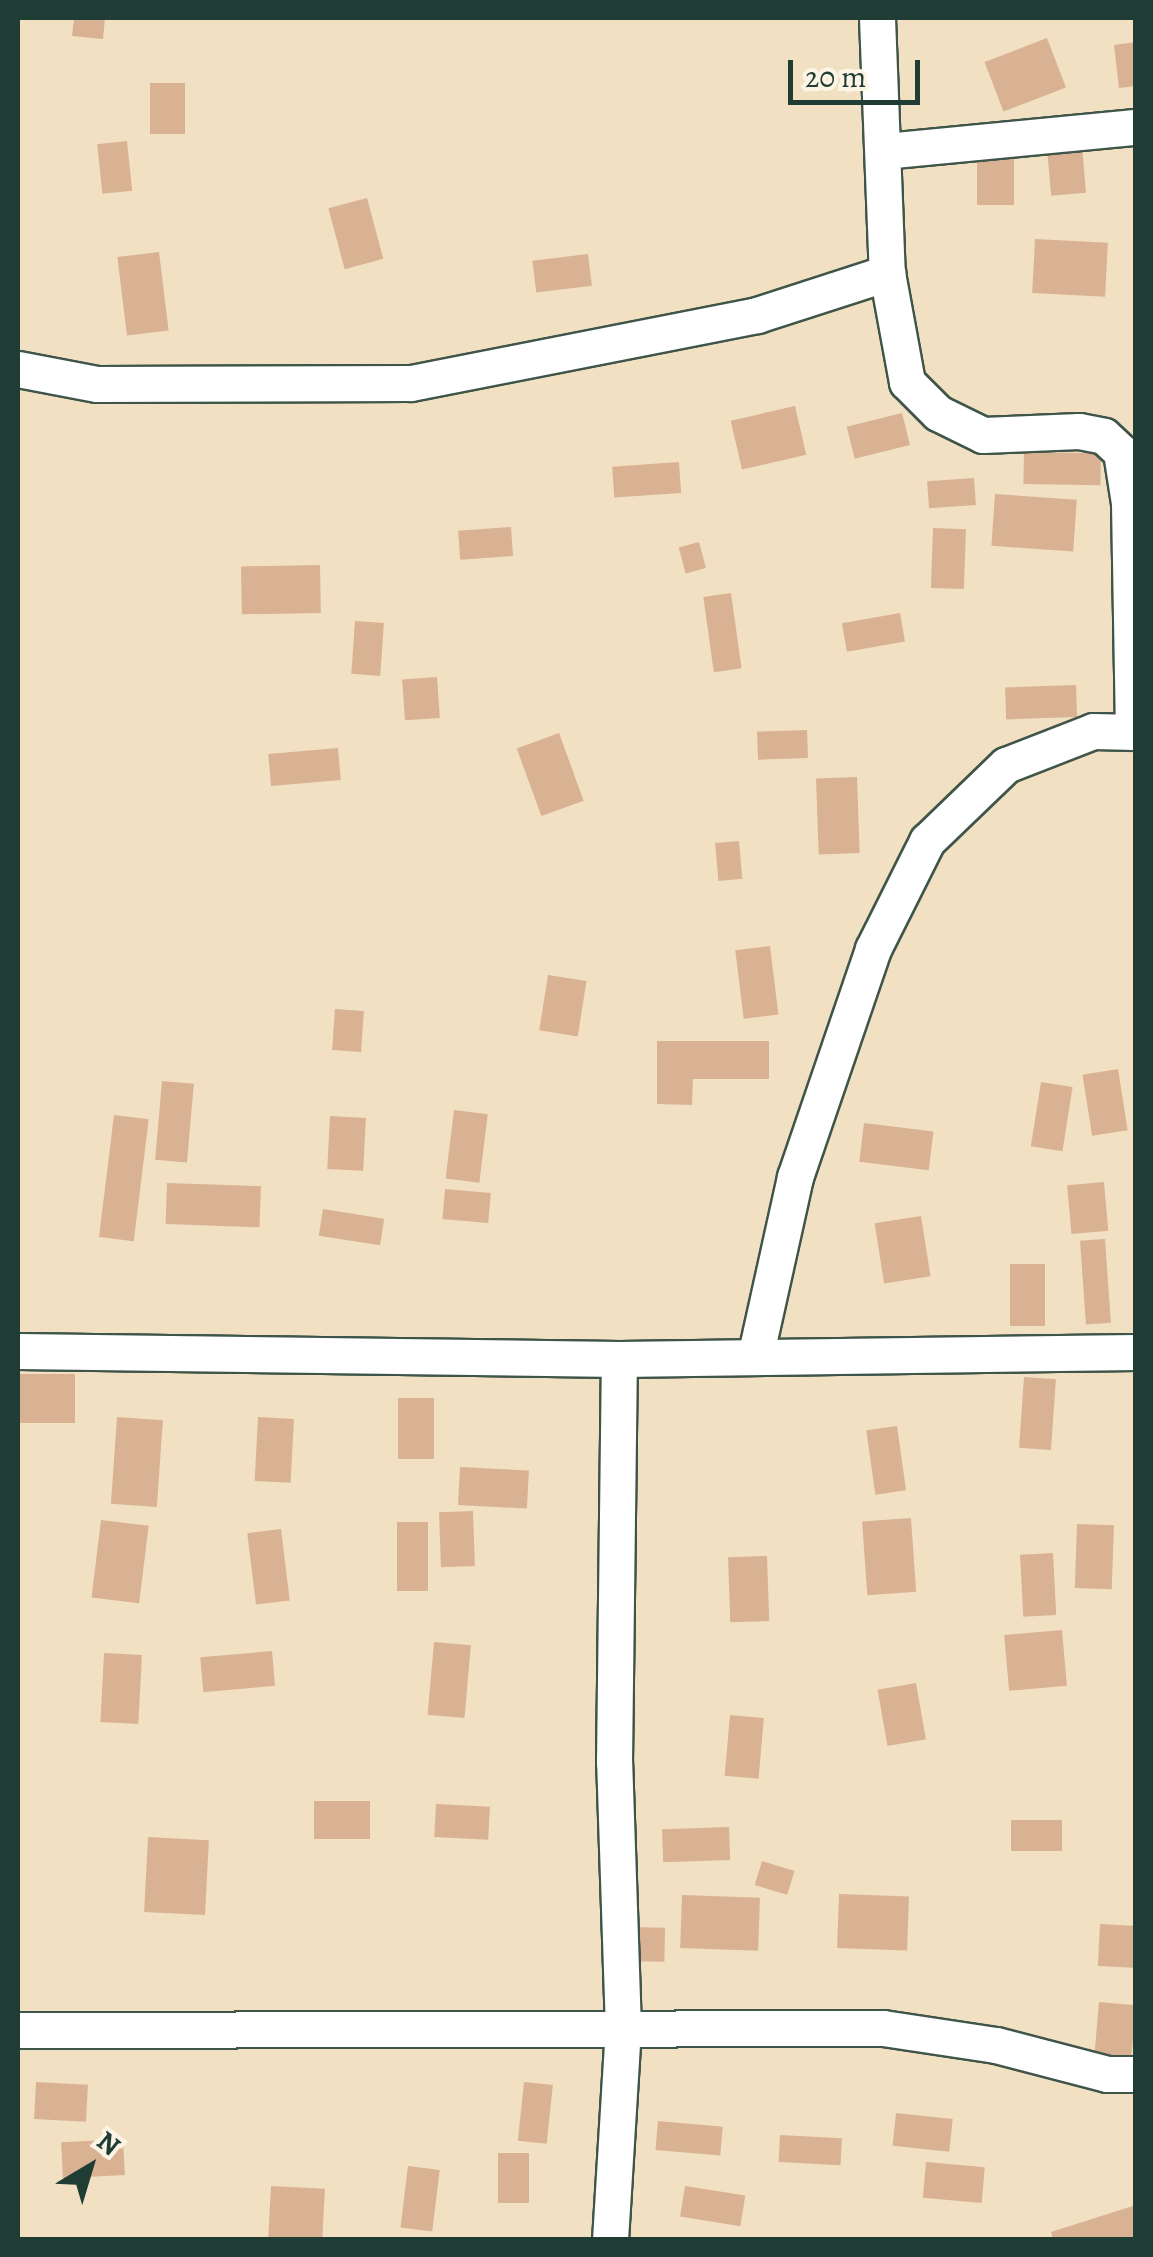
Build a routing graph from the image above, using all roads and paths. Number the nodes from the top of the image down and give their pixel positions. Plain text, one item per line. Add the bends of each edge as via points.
1 (877, 18) edge
2 (1136, 127) edge
3 (885, 151) junction
4 (887, 273) junction
5 (18, 369) edge
6 (1134, 732) edge
7 (18, 1352) edge
8 (1136, 1352) edge
9 (756, 1353) junction
10 (619, 1359) junction
11 (622, 2028) junction
12 (18, 2030) edge
13 (1136, 2074) edge
14 (610, 2240) edge

1 - 3 street
2 - 3 street
3 - 4 street
4 - 5 street via 756,315 411,382 98,384
4 - 6 street via 907,382 938,413 983,435 1079,431 1104,436 1122,452
6 - 9 street via 1093,731 1006,766 927,842 874,949 794,1178
7 - 10 street
8 - 9 street
9 - 10 street
10 - 11 street via 614,1762
11 - 12 street
11 - 13 street via 883,2028 996,2045 1107,2074
11 - 14 street

